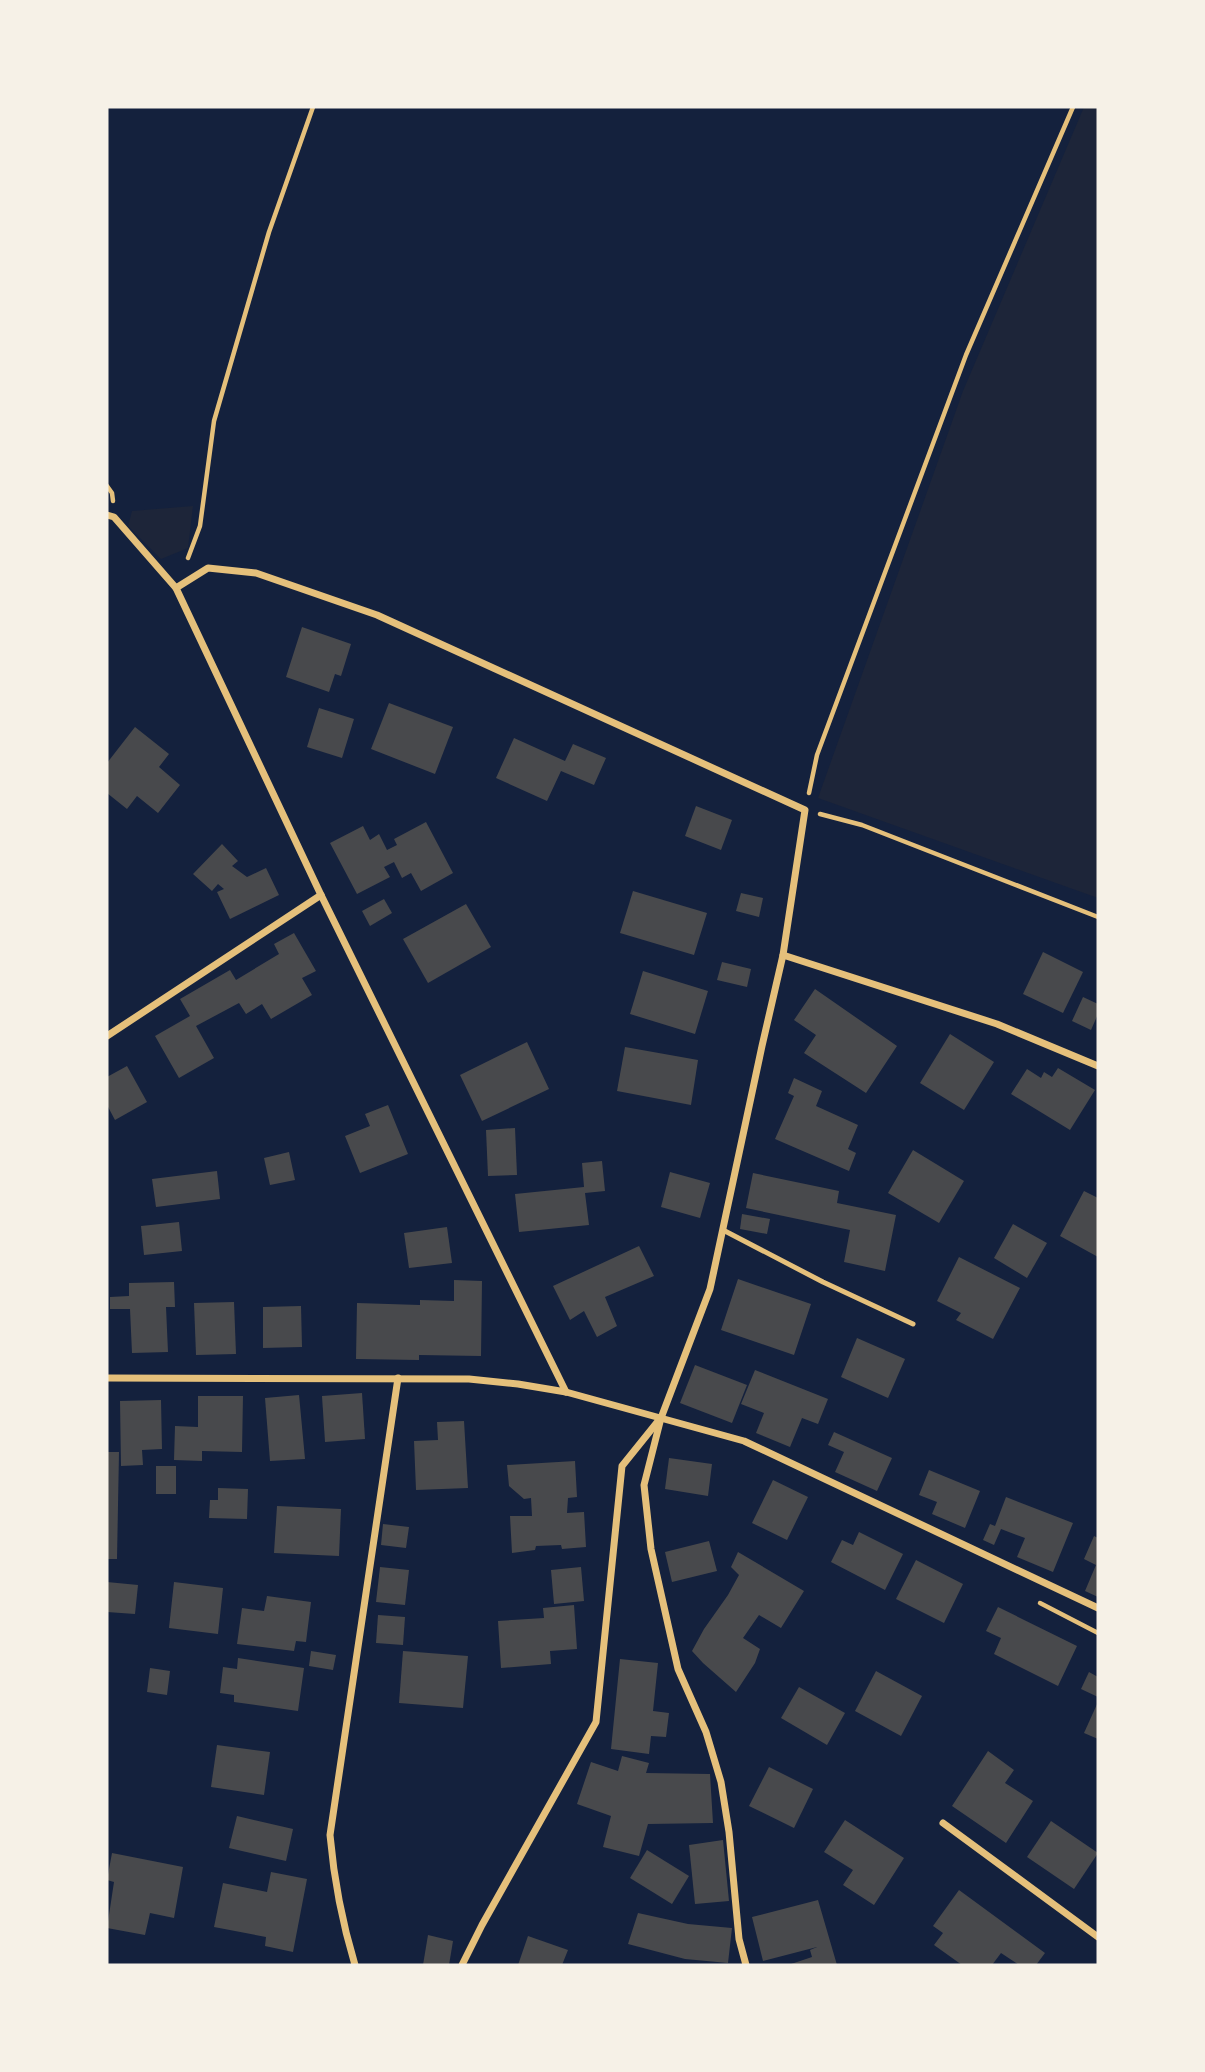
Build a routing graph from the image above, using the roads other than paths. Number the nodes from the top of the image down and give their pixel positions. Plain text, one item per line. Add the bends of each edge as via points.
1 (107, 515) edge
2 (176, 588) junction
3 (321, 895) junction
4 (783, 955) junction
5 (107, 1036) edge
6 (1098, 1066) edge
7 (723, 1230) junction
8 (913, 1324) dead end
9 (107, 1378) edge
10 (398, 1378) junction
11 (566, 1392) junction
12 (660, 1418) junction
13 (1098, 1608) edge
14 (943, 1823) dead end
15 (1098, 1937) edge
16 (355, 1965) edge
17 (462, 1965) edge
18 (746, 1965) edge

1 - 2 street via 114,517
2 - 3 street
2 - 4 street via 208,568 256,573 377,615 805,810
3 - 5 street
3 - 11 street
4 - 6 street via 997,1024
4 - 7 street
7 - 8 lane
7 - 12 street via 710,1289
9 - 10 street
10 - 11 street via 469,1378
10 - 16 street via 330,1835 334,1875
11 - 12 street
12 - 13 street via 744,1441
12 - 17 street via 622,1466 596,1722
12 - 18 street via 643,1485 651,1549 678,1669 706,1732 721,1782
14 - 15 street

